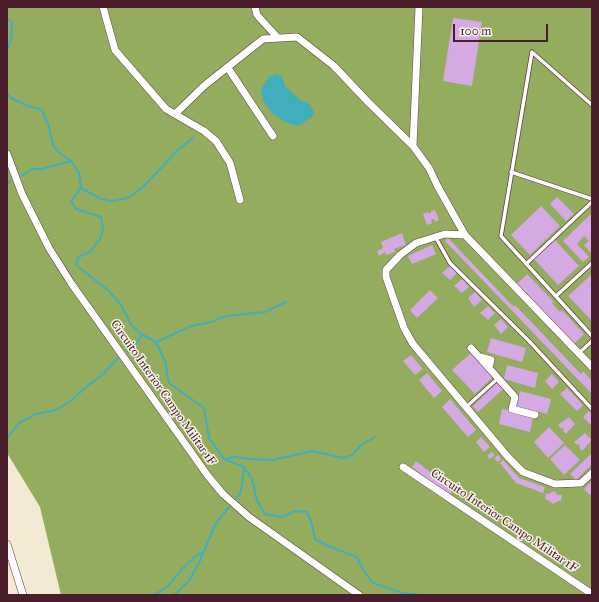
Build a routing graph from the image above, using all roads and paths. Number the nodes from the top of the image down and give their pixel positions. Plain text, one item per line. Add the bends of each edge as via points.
1 (103, 7) edge
2 (255, 7) edge
3 (419, 7) edge
4 (278, 38) junction
5 (228, 68) junction
6 (592, 104) edge
7 (175, 114) junction
8 (273, 136) dead end
9 (413, 146) junction
10 (7, 154) edge
11 (512, 172) junction
12 (240, 200) dead end
13 (592, 201) edge
14 (465, 235) junction
15 (435, 237) junction
16 (592, 263) edge
17 (526, 264) junction
18 (556, 296) junction
19 (592, 336) edge
20 (592, 341) edge
21 (471, 348) dead end
22 (578, 353) junction
23 (592, 367) edge
24 (495, 381) dead end
25 (466, 407) junction
26 (592, 409) edge
27 (535, 415) dead end
28 (403, 467) dead end
29 (592, 473) edge
30 (7, 544) edge
31 (592, 594) edge
32 (23, 595) edge
33 (359, 595) edge

1 - 7 street via 115,50 166,109
2 - 4 street via 257,15
3 - 9 street
4 - 5 street via 262,39
4 - 9 street via 297,37 334,66
5 - 7 street via 205,85
5 - 8 street
6 - 11 lane via 532,52
7 - 12 street via 216,141 230,164
9 - 14 street via 429,168
10 - 33 street, Circuito Interior Campo Militar 1F via 22,194 53,254 208,476 223,494 249,517
11 - 13 lane
11 - 17 lane via 501,236
13 - 17 lane
14 - 15 street via 445,234
14 - 22 street
15 - 25 street via 416,243 400,255 386,270 386,277 404,328 413,344
15 - 26 lane via 450,263
16 - 18 lane
17 - 18 lane
18 - 19 lane
20 - 22 lane
21 - 27 street via 515,396 512,409
22 - 23 street
24 - 25 lane
25 - 29 street via 523,472 555,484 581,483
28 - 31 street, Circuito Interior Campo Militar 1F
30 - 32 street

